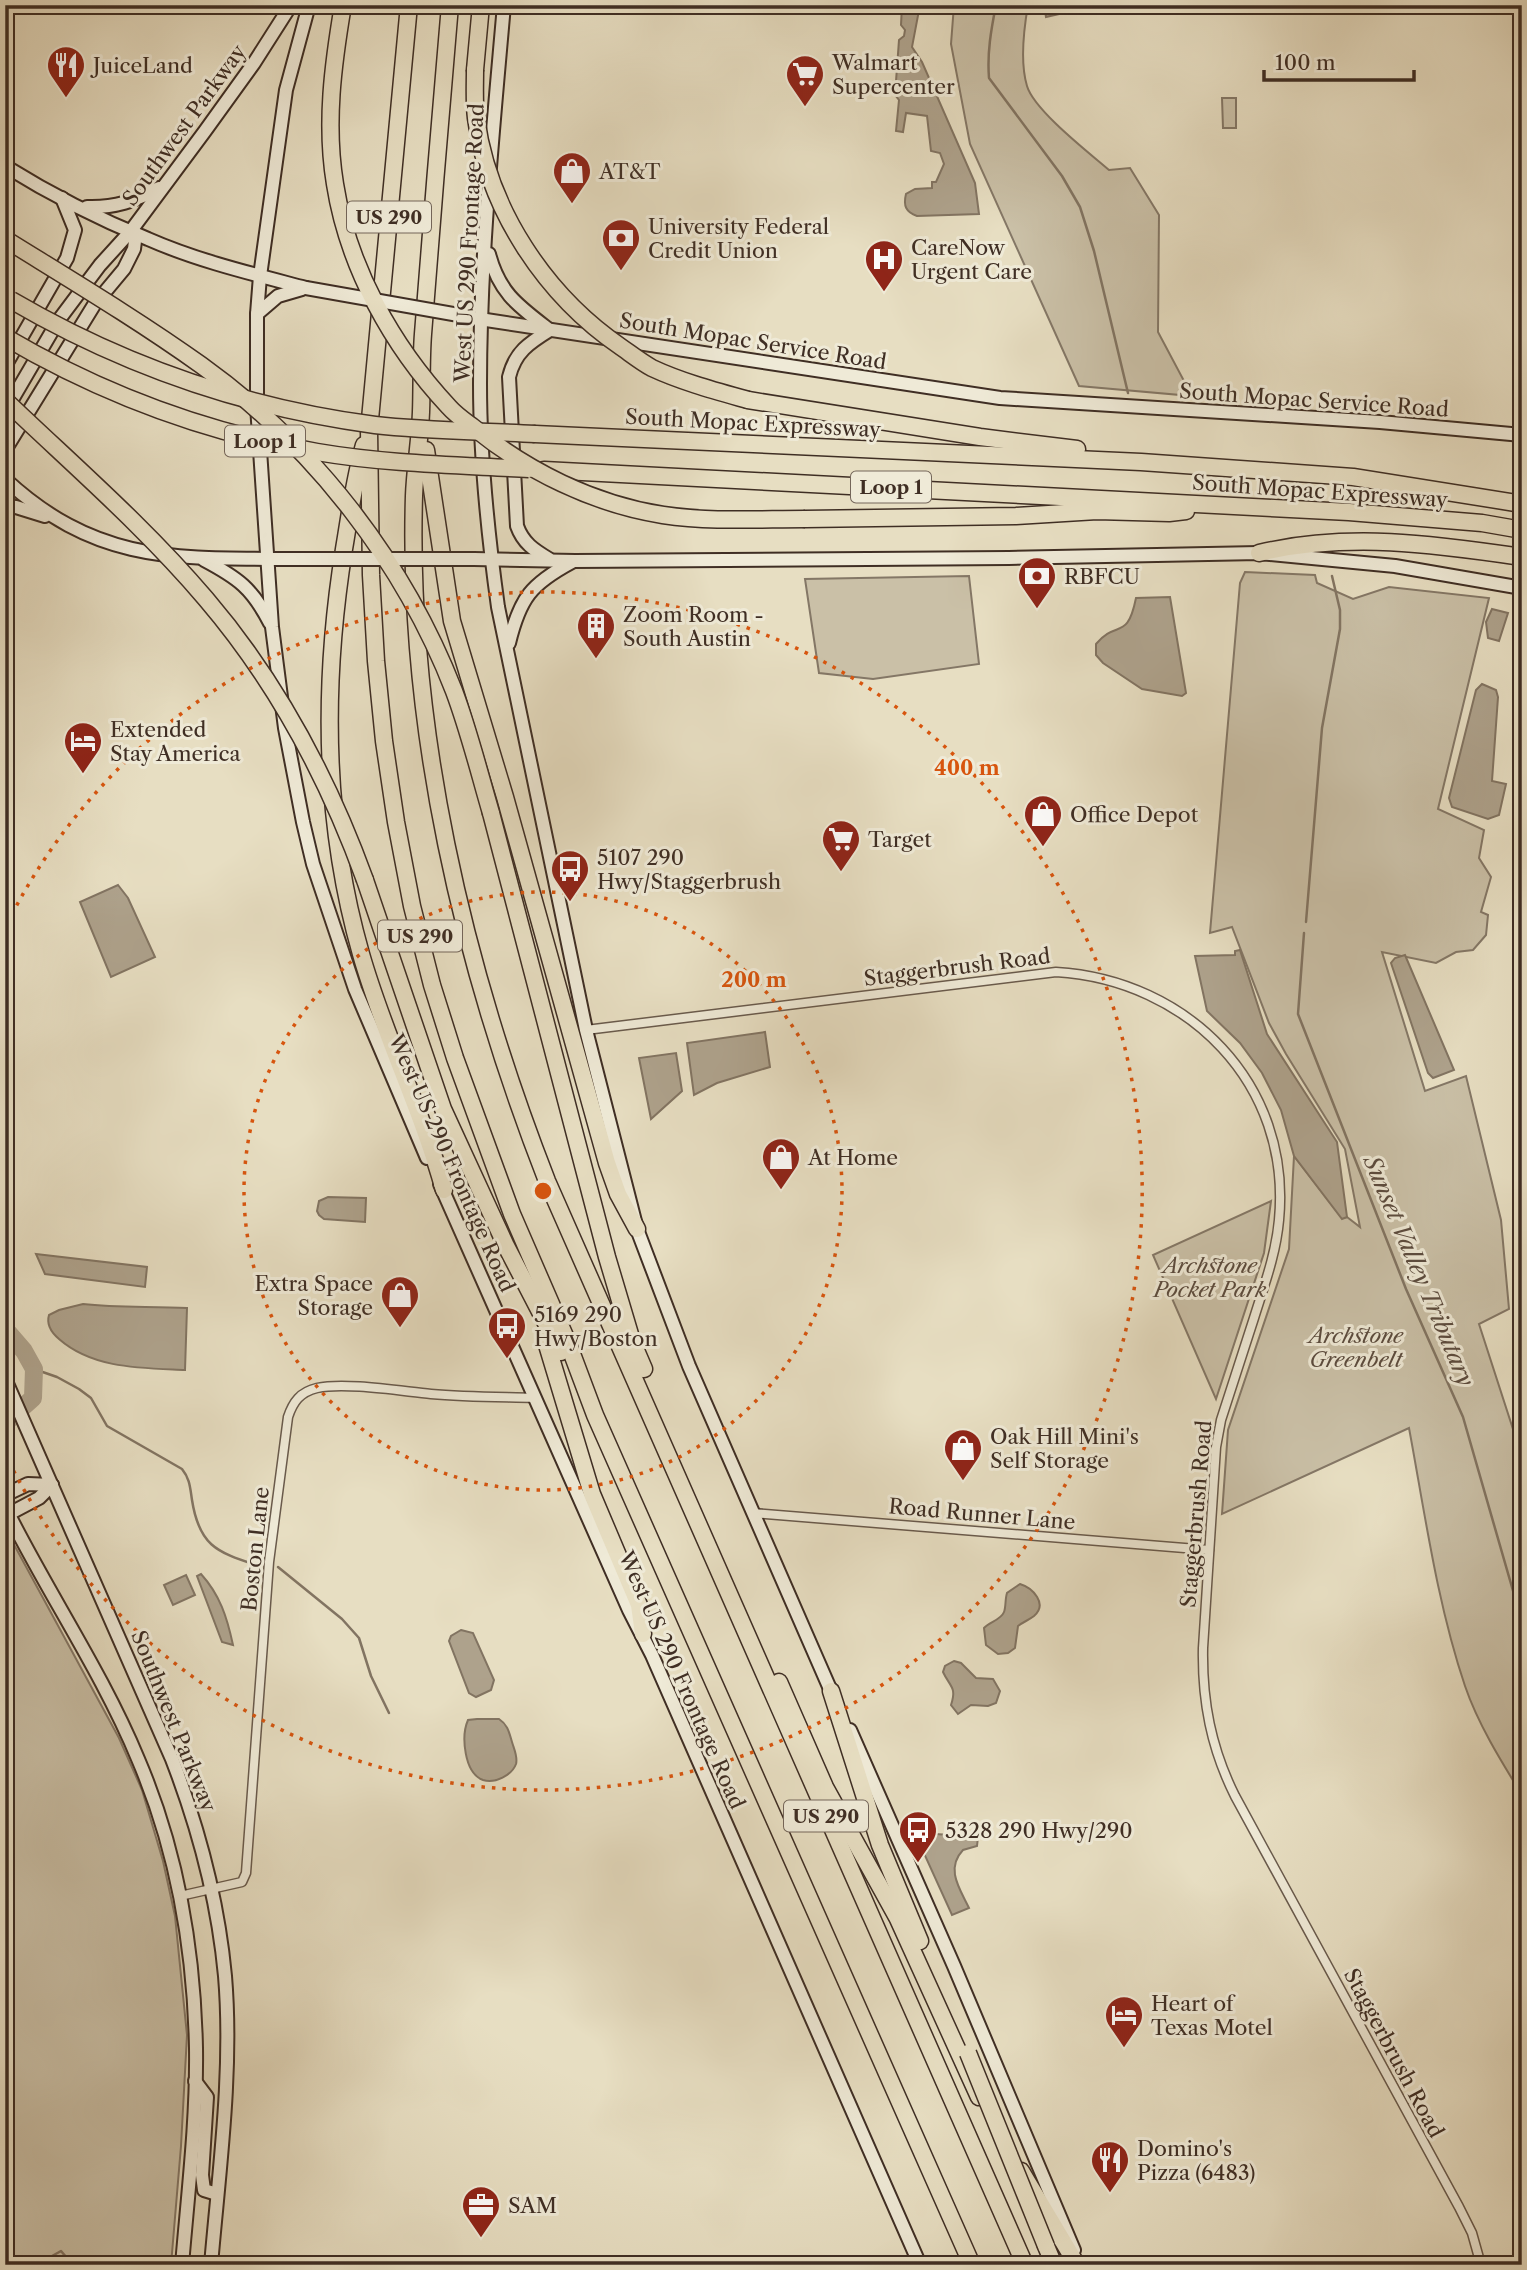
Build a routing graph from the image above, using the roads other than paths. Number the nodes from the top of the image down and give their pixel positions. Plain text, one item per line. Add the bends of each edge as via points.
1 (291, 5) edge
2 (309, 5) edge
3 (343, 5) edge
4 (409, 5) edge
5 (450, 5) edge
6 (481, 5) edge
7 (504, 5) edge
8 (5, 166) edge
9 (162, 186) junction
10 (62, 198) junction
11 (80, 206) junction
12 (132, 236) junction
13 (5, 239) edge
14 (486, 240) junction
15 (260, 276) junction
16 (306, 288) junction
17 (8, 298) edge
18 (257, 314) junction
19 (475, 318) junction
20 (550, 330) junction
21 (5, 337) edge
22 (5, 366) edge
23 (5, 400) edge
24 (5, 411) edge
25 (421, 413) junction
26 (369, 430) junction
27 (1522, 435) edge
28 (5, 450) edge
29 (1141, 462) junction
30 (5, 479) edge
31 (1522, 504) edge
32 (5, 506) edge
33 (1237, 506) junction
34 (59, 520) junction
35 (1522, 530) edge
36 (1259, 553) junction
37 (1522, 557) edge
38 (492, 558) junction
39 (200, 559) junction
40 (268, 559) junction
41 (550, 560) junction
42 (575, 561) junction
43 (1522, 589) edge
44 (272, 627) junction
45 (508, 647) junction
46 (586, 1030) junction
47 (444, 1190) junction
48 (637, 1229) junction
49 (526, 1287) junction
50 (632, 1341) junction
51 (631, 1366) junction
52 (5, 1380) edge
53 (534, 1398) junction
54 (595, 1415) junction
55 (52, 1485) junction
56 (5, 1495) edge
57 (6, 1512) edge
58 (753, 1513) junction
59 (1209, 1550) junction
60 (643, 1634) junction
61 (831, 1691) junction
62 (212, 1889) junction
63 (180, 1896) junction
64 (195, 2080) junction
65 (217, 2194) junction
66 (182, 2265) edge
67 (211, 2265) edge
68 (920, 2265) edge
69 (972, 2265) edge
70 (1025, 2265) edge
71 (1054, 2265) edge
72 (1079, 2265) edge
73 (1481, 2265) edge

1 - 9 main road, Southwest Parkway via 254,63
2 - 15 main road, West US 290 Frontage Road via 286,90
3 - 33 highway, bridge via 331,136 335,184 346,231 363,277 400,345 450,408 501,451 569,488 613,503 708,519 1169,513
4 - 26 highway, US 290
5 - 25 highway, US 290 via 422,338
6 - 29 highway, bridge via 476,117 487,164 508,219 569,305 650,367 748,400 1039,446 1105,452
7 - 14 main road, West US 290 Frontage Road
8 - 10 main road, South Mopac Service Road
9 - 11 main road via 115,206
9 - 12 main road, Southwest Parkway
10 - 11 main road, South Mopac Service Road
10 - 22 main road via 75,230 67,258
11 - 12 main road, South Mopac Service Road
12 - 15 main road, South Mopac Service Road
12 - 24 main road, Southwest Parkway via 100,265 58,321
12 - 28 main road, Southwest Parkway via 134,250 124,269 83,323
13 - 50 highway, bridge via 203,366 248,402 327,480 390,566 436,649 464,723
14 - 19 main road, West US 290 Frontage Road
14 - 20 main road via 505,292
15 - 16 main road, South Mopac Service Road
15 - 18 main road, West US 290 Frontage Road
16 - 18 main road via 278,296
16 - 19 main road, South Mopac Service Road, bridge
17 - 29 highway, South Mopac Expressway / Loop 1, bridge via 80,338 169,376 266,405 379,425
18 - 40 main road, West US 290 Frontage Road via 257,406
19 - 20 main road, South Mopac Service Road
19 - 38 main road, West US 290 Frontage Road
20 - 27 main road, South Mopac Service Road via 1046,403
20 - 41 main road via 519,353 509,377 517,526 529,547
21 - 33 highway, South Mopac Expressway / Loop 1, bridge via 108,390 198,424 262,441 375,460
23 - 49 highway, bridge via 207,600 267,680 311,754 365,880 443,1109
25 - 48 highway via 452,621 607,1163
25 - 51 highway, US 290 via 414,495 419,656 441,816 458,899 479,983 523,1120
26 - 47 highway via 356,474 333,624 328,725 332,806 361,954
26 - 54 highway, US 290 via 376,661 396,822 412,906 432,985 481,1135
29 - 31 highway, South Mopac Expressway / Loop 1 via 1353,477
30 - 34 main road
32 - 34 main road
33 - 35 highway, South Mopac Expressway / Loop 1 via 1469,522
34 - 39 main road via 140,552
36 - 37 highway via 1290,546 1390,541
36 - 42 main road
36 - 43 main road via 1395,566
38 - 40 main road, bridge
38 - 41 main road
38 - 45 main road, West US 290 Frontage Road
39 - 40 main road
39 - 44 main road via 243,583
40 - 44 main road, West US 290 Frontage Road
41 - 42 main road
42 - 45 main road via 546,576 530,592 514,621
44 - 47 main road, West US 290 Frontage Road via 285,728 316,875 364,1013
45 - 46 main road, West US 290 Frontage Road
46 - 48 main road, West US 290 Frontage Road
46 - 59 street, Staggerbrush Road via 1056,972 1092,975 1138,989 1198,1024 1233,1061 1259,1104 1275,1149 1280,1192 1275,1251 1221,1420
47 - 53 main road, West US 290 Frontage Road
48 - 58 main road, West US 290 Frontage Road via 689,1366
49 - 54 highway
49 - 60 highway via 592,1494 639,1605
50 - 51 highway
50 - 72 highway via 825,1787 898,1919 991,2122
51 - 70 highway, US 290
52 - 55 main road, Southwest Parkway
53 - 60 main road, West US 290 Frontage Road
53 - 62 street, Boston Lane via 333,1386 315,1388 293,1403 269,1562 246,1873 242,1882
54 - 69 highway, US 290
55 - 56 main road via 28,1484
55 - 57 main road via 39,1498
55 - 62 main road, Southwest Parkway via 172,1759
57 - 63 main road via 138,1760
58 - 59 street, Road Runner Lane
58 - 61 main road, West US 290 Frontage Road
59 - 73 street, Staggerbrush Road via 1202,1679 1223,1772 1459,2207
60 - 68 main road, West US 290 Frontage Road
61 - 71 highway, bridge via 880,1845
61 - 72 main road, West US 290 Frontage Road via 960,1979
62 - 63 street, Boston Lane
62 - 65 main road, Southwest Parkway via 226,2008
63 - 64 main road via 195,2012
64 - 65 main road via 206,2097 204,2190
64 - 66 main road
65 - 67 main road, Southwest Parkway

